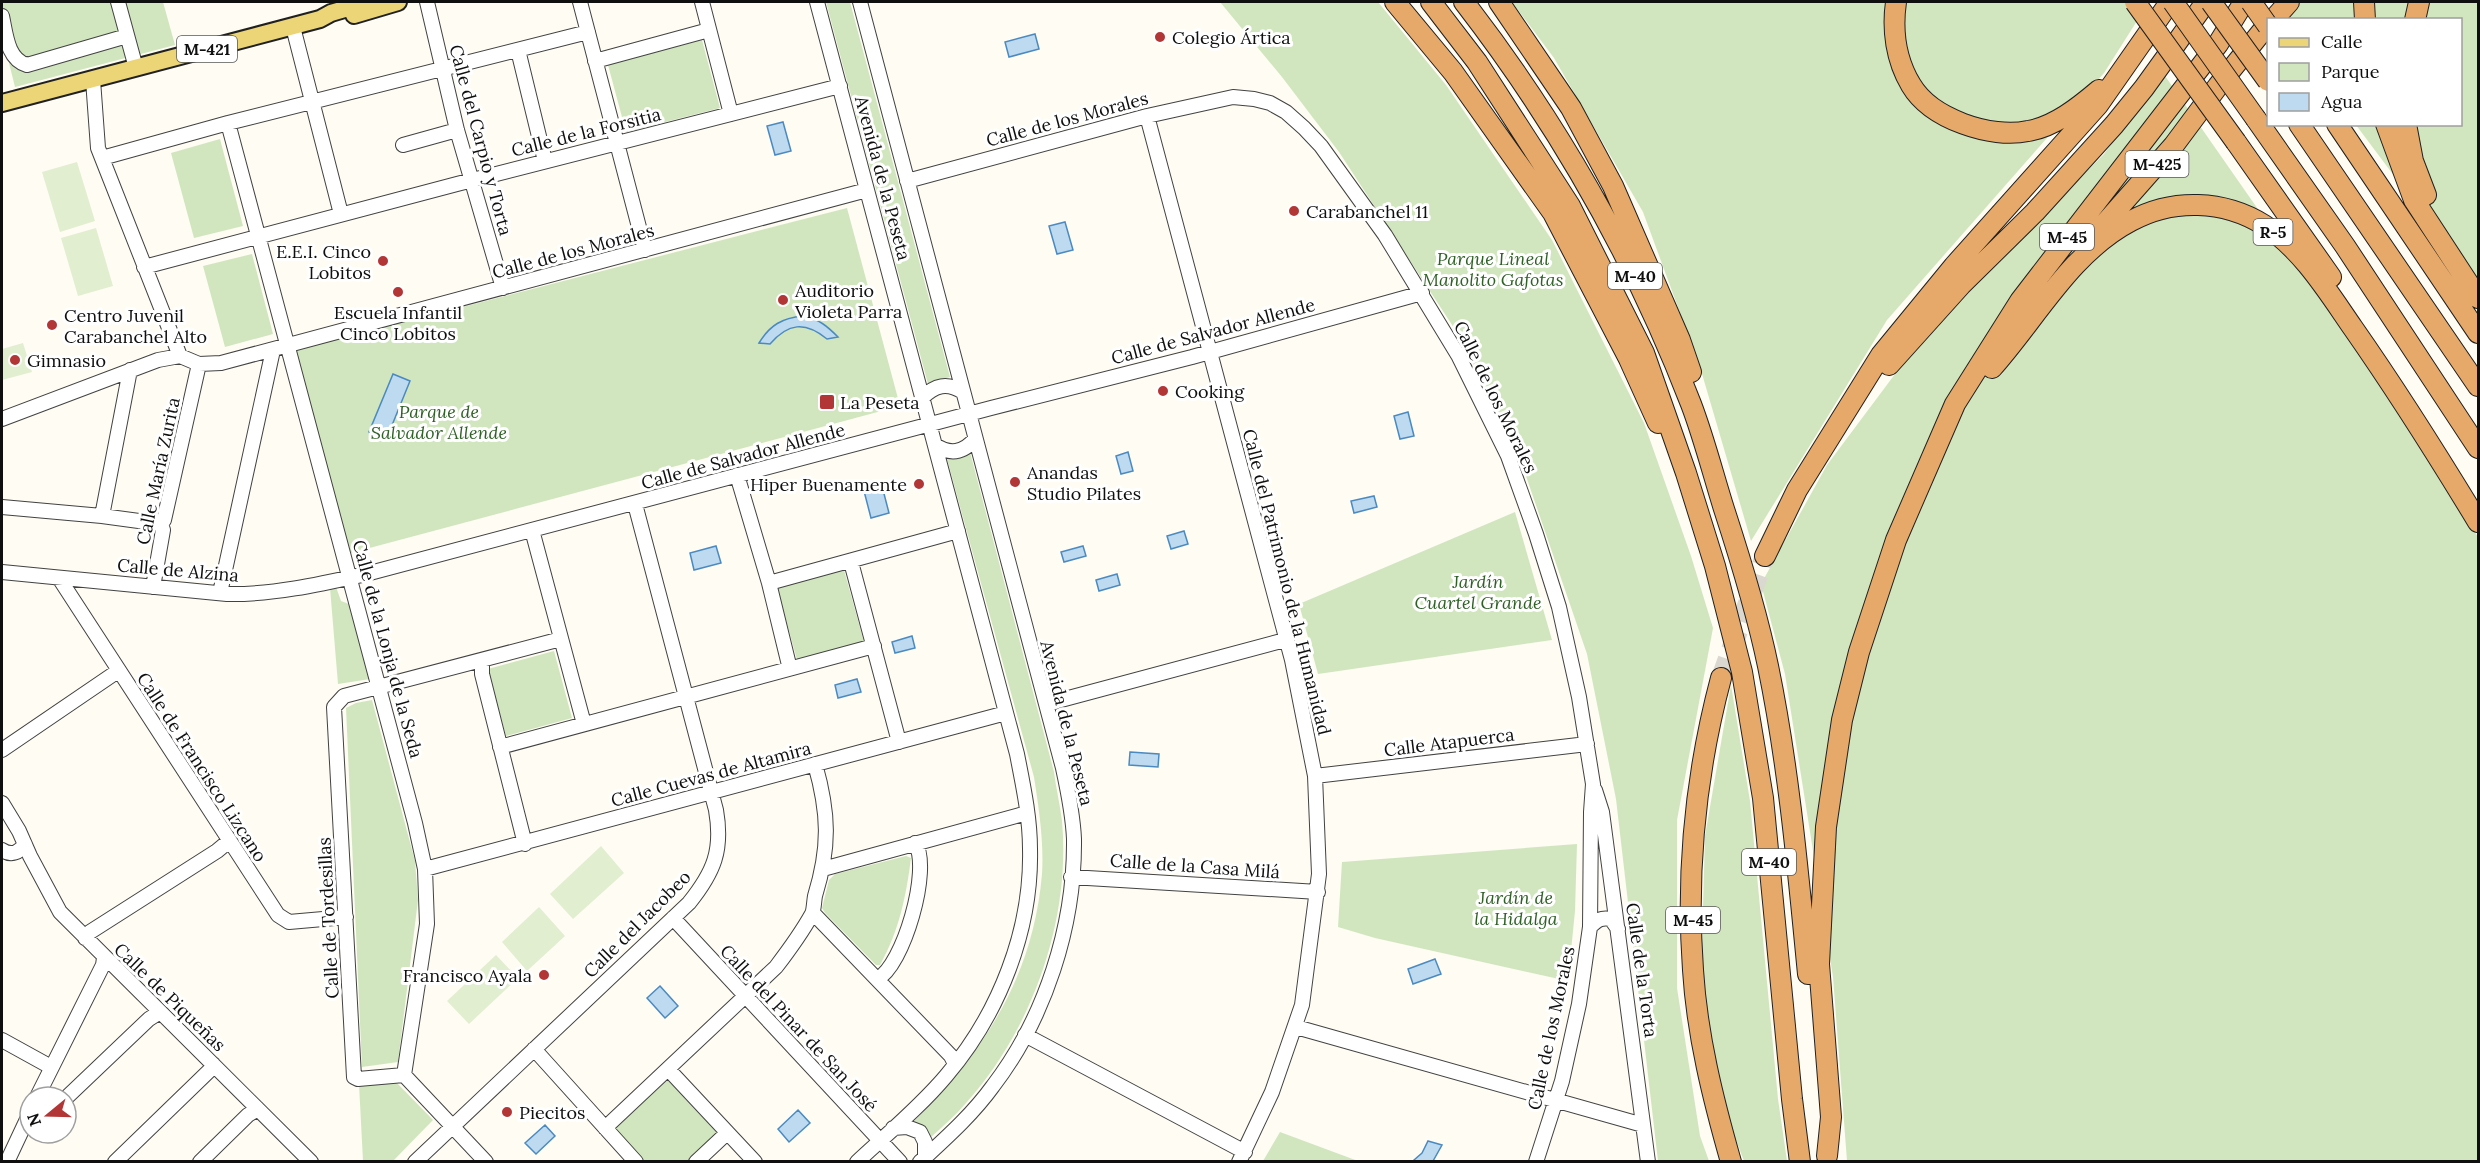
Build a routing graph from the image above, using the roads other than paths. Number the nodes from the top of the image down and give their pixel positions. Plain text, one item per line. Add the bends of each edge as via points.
1 (118, 2) edge
2 (368, 2) edge
3 (398, 2) edge
4 (426, 2) edge
5 (580, 2) edge
6 (702, 2) edge
7 (817, 2) edge
8 (860, 2) edge
9 (1395, 2) edge
10 (1431, 2) edge
11 (1464, 2) edge
12 (1499, 2) edge
13 (1896, 2) edge
14 (2135, 2) edge
15 (2171, 2) edge
16 (2206, 2) edge
17 (2211, 2) edge
18 (2244, 2) edge
19 (2251, 2) edge
20 (2289, 2) edge
21 (2364, 2) edge
22 (2418, 2) edge
23 (2, 16) edge
24 (2275, 18) edge
25 (2365, 18) edge
26 (2415, 18) edge
27 (320, 19) junction
28 (2267, 24) edge
29 (2267, 26) edge
30 (293, 27) junction
31 (709, 30) junction
32 (588, 32) junction
33 (127, 36) junction
34 (518, 50) junction
35 (595, 61) junction
36 (136, 68) junction
37 (443, 69) junction
38 (2118, 72) junction
39 (93, 80) junction
40 (2267, 80) edge
41 (840, 86) junction
42 (314, 102) junction
43 (2, 103) edge
44 (732, 114) junction
45 (1147, 116) junction
46 (228, 123) junction
47 (2300, 126) edge
48 (2338, 126) edge
49 (2387, 126) edge
50 (2406, 126) edge
51 (457, 130) junction
52 (617, 144) junction
53 (403, 145) dead end
54 (102, 158) junction
55 (545, 161) junction
56 (472, 180) junction
57 (907, 182) junction
58 (867, 190) junction
59 (341, 214) junction
60 (259, 236) junction
61 (645, 250) junction
62 (144, 267) junction
63 (2478, 285) edge
64 (503, 288) junction
65 (1422, 293) junction
66 (2478, 298) edge
67 (2478, 333) edge
68 (287, 345) junction
69 (273, 350) junction
70 (1210, 351) junction
71 (180, 356) junction
72 (199, 364) junction
73 (1992, 368) junction
74 (130, 370) junction
75 (2478, 386) edge
76 (963, 392) junction
77 (922, 398) junction
78 (969, 414) junction
79 (2, 419) edge
80 (1839, 421) junction
81 (929, 425) junction
82 (975, 439) junction
83 (934, 445) junction
84 (2478, 448) edge
85 (1686, 473) junction
86 (737, 475) junction
87 (2478, 502) edge
88 (635, 504) junction
89 (2, 507) edge
90 (102, 516) junction
91 (2478, 522) edge
92 (161, 524) junction
93 (532, 530) junction
94 (958, 531) junction
95 (1765, 556) tunnel mouth
96 (850, 562) junction
97 (2, 572) edge
98 (59, 578) junction
99 (351, 578) junction
100 (1747, 579) junction
101 (769, 584) junction
102 (153, 587) junction
103 (220, 593) junction
104 (1875, 602) junction
105 (561, 639) junction
106 (1285, 640) junction
107 (874, 646) junction
108 (482, 661) junction
109 (792, 668) junction
110 (118, 670) junction
111 (1721, 678) tunnel mouth
112 (379, 687) junction
113 (686, 696) junction
114 (1046, 704) junction
115 (1006, 714) junction
116 (584, 724) junction
117 (899, 742) junction
118 (1587, 744) junction
119 (500, 747) junction
120 (2, 750) edge
121 (815, 764) junction
122 (1315, 776) junction
123 (1593, 784) junction
124 (712, 793) junction
125 (2, 803) edge
126 (1027, 813) junction
127 (229, 840) junction
128 (915, 843) junction
129 (25, 844) junction
130 (525, 844) junction
131 (2, 850) edge
132 (425, 869) junction
133 (824, 869) junction
134 (1071, 877) junction
135 (1318, 892) junction
136 (813, 913) junction
137 (346, 917) junction
138 (673, 918) junction
139 (1590, 927) junction
140 (1618, 929) junction
141 (85, 938) junction
142 (104, 958) junction
143 (877, 979) junction
144 (746, 997) junction
145 (160, 1012) junction
146 (1296, 1028) junction
147 (1025, 1035) junction
148 (2, 1040) edge
149 (534, 1049) junction
150 (213, 1064) junction
151 (956, 1064) junction
152 (51, 1067) junction
153 (668, 1069) junction
154 (404, 1075) junction
155 (43, 1085) edge
156 (78, 1086) edge
157 (1557, 1100) junction
158 (258, 1109) junction
159 (1643, 1125) junction
160 (453, 1126) junction
161 (605, 1128) junction
162 (893, 1128) junction
163 (727, 1133) junction
164 (18, 1139) edge
165 (879, 1140) junction
166 (18, 1144) edge
167 (14, 1148) junction
168 (1242, 1157) edge
169 (863, 1159) edge
170 (923, 1159) edge
171 (1827, 1159) edge
172 (308, 1160) edge
173 (7, 1161) edge
174 (115, 1161) edge
175 (200, 1161) edge
176 (415, 1161) edge
177 (486, 1161) edge
178 (636, 1161) edge
179 (696, 1161) edge
180 (754, 1161) edge
181 (900, 1161) edge
182 (1536, 1161) edge
183 (1648, 1161) edge
184 (1731, 1161) edge
185 (1800, 1161) edge

1 - 33 street
2 - 27 main road
3 - 27 main road, M-421 via 340,18
4 - 37 street, Calle del Carpio y Torta
5 - 32 street
6 - 31 street
7 - 41 street, Avenida de la Peseta
8 - 57 street, Avenida de la Peseta
9 - 85 highway via 1453,72 1553,213
10 - 85 highway, M-40 via 1477,62 1570,206 1644,353
11 - 100 highway, M-40 via 1546,115 1632,268 1692,406
12 - 100 highway via 1587,137 1613,186 1680,340 1742,536
13 - 38 highway via 1898,54 1911,87 1939,113 1966,126 1997,132 2029,132 2060,119
14 - 87 highway, bridge via 2321,263
15 - 38 highway, M-45
15 - 84 highway, bridge via 2345,246
16 - 80 highway, M-45 via 2114,125 2035,212 1961,285
17 - 40 highway, bridge
18 - 104 highway, M-45 via 2218,44 2020,301 1955,404 1896,540
19 - 28 highway, bridge
20 - 24 highway
21 - 25 highway
22 - 26 highway
23 - 33 street via 14,58 27,65
27 - 30 main road, M-421
29 - 73 highway, M-425 via 2174,145 2039,299
30 - 36 main road, M-421
30 - 42 street
31 - 35 street
31 - 44 street
32 - 34 street
32 - 35 street
33 - 36 street
34 - 37 street
34 - 55 street
35 - 52 street
36 - 39 main road, M-421
37 - 42 street
37 - 51 street, Calle del Carpio y Torta
38 - 80 highway, M-45 via 2098,105 1954,266 1881,355
39 - 43 main road, M-421
39 - 54 street via 97,142
41 - 44 street, Calle de la Forsitia
41 - 58 street, Avenida de la Peseta
42 - 46 street
42 - 59 street
44 - 52 street, Calle de la Forsitia
45 - 57 street, Calle de los Morales
45 - 65 street, Calle de los Morales via 1233,97 1270,103 1286,112 1321,147 1356,193
45 - 70 street, Calle del Patrimonio de la Humanidad
46 - 54 street
46 - 60 street, Calle de la Lonja de la Seda
47 - 75 highway
48 - 67 highway
49 - 66 highway via 2414,200
50 - 63 highway via 2425,193
51 - 53 street
51 - 56 street, Calle del Carpio y Torta
52 - 55 street, Calle de la Forsitia
52 - 61 street
54 - 62 street
55 - 56 street, Calle de la Forsitia
56 - 59 street, Calle de la Forsitia
56 - 64 street, Calle del Carpio y Torta
57 - 76 street, Avenida de la Peseta
58 - 61 street, Calle de los Morales
58 - 77 street, Avenida de la Peseta
59 - 60 street, Calle de la Forsitia
60 - 62 street, Calle de la Forsitia
60 - 68 street, Calle de la Lonja de la Seda
61 - 64 street, Calle de los Morales
62 - 71 street
64 - 68 street, Calle de los Morales
65 - 70 street, Calle de Salvador Allende
65 - 118 street, Calle de los Morales via 1483,402 1523,495 1559,607
68 - 69 street, Calle de los Morales
68 - 99 street, Calle de la Lonja de la Seda
69 - 72 street, Calle de los Morales via 221,363
69 - 103 street
70 - 78 street, Calle de Salvador Allende
70 - 106 street, Calle del Patrimonio de la Humanidad
71 - 72 street
71 - 74 street
72 - 92 street, Calle María Zurita
73 - 91 highway, R-5 via 2067,273 2131,220 2164,208 2202,204 2233,210 2294,250 2324,286
73 - 104 highway via 1941,461
74 - 79 street
74 - 90 street
76 - 77 street via 942,385
76 - 78 street, Avenida de la Peseta
77 - 81 street, Avenida de la Peseta
78 - 81 street, Calle de Salvador Allende
78 - 82 street, Avenida de la Peseta
80 - 95 highway, M-45 via 1797,490
81 - 83 street, Avenida de la Peseta
81 - 86 street, Calle de Salvador Allende
82 - 83 street via 956,452
82 - 114 street, Avenida de la Peseta
83 - 94 street, Avenida de la Peseta
85 - 185 highway, M-40 via 1742,672 1763,798
86 - 88 street, Calle de Salvador Allende
86 - 101 street
88 - 93 street, Calle de Salvador Allende
88 - 113 street, Calle del Jacobeo
89 - 90 street
90 - 92 street
92 - 102 street, Calle María Zurita
93 - 99 street, Calle de Salvador Allende
93 - 105 street
94 - 96 street
94 - 115 street, Avenida de la Peseta
96 - 101 street
96 - 107 street
97 - 98 street, Calle de Alzina
98 - 102 street, Calle de Alzina
98 - 110 street, Calle de Francisco Lizcano
99 - 103 street, Calle de Alzina via 263,592
99 - 112 street, Calle de la Lonja de la Seda
100 - 171 highway, M-40 via 1768,665 1791,794
101 - 109 street
102 - 103 street, Calle de Alzina
104 - 171 highway, M-45 via 1842,720 1826,826 1819,964 1831,1117
105 - 108 street
105 - 116 street
106 - 114 street
106 - 122 street, Calle del Patrimonio de la Humanidad
107 - 109 street
107 - 117 street
108 - 112 street
108 - 119 street via 480,667
109 - 113 street
110 - 120 street
110 - 127 street, Calle de Francisco Lizcano
111 - 184 highway, M-45 via 1708,724 1695,824 1693,970 1713,1095
112 - 132 street, Calle de la Lonja de la Seda
112 - 137 street, Calle de Tordesillas via 344,696 334,706
113 - 116 street
113 - 124 street, Calle del Jacobeo
114 - 134 street, Avenida de la Peseta via 1071,806
115 - 117 street, Calle Cuevas de Altamira
115 - 126 street, Avenida de la Peseta
116 - 119 street
117 - 121 street, Calle Cuevas de Altamira
118 - 122 street, Calle Atapuerca
118 - 123 street, Calle de los Morales
119 - 130 street
121 - 124 street, Calle Cuevas de Altamira
121 - 133 street via 826,820
122 - 135 street, Calle del Patrimonio de la Humanidad
123 - 139 street, Calle de los Morales
123 - 140 street, Calle de la Torta via 1602,812
124 - 130 street, Calle Cuevas de Altamira
124 - 138 street, Calle del Jacobeo via 720,832 717,854 705,882
125 - 129 street, Calle de Piqueñas
126 - 128 street
126 - 151 street, Avenida de la Peseta via 1030,876 1012,960 992,1008
127 - 137 street, Calle de Francisco Lizcano via 281,919 289,922
127 - 141 street
128 - 133 street
128 - 143 street via 920,865 914,911 896,954
129 - 131 street via 12,854
129 - 141 street, Calle de Piqueñas via 53,902
130 - 132 street, Calle Cuevas de Altamira
132 - 154 street, Calle de la Lonja de la Seda via 428,924
133 - 136 street
134 - 135 street, Calle de la Casa Milá
134 - 147 street, Avenida de la Peseta via 1059,950
135 - 146 street, Calle del Patrimonio de la Humanidad
136 - 143 street
136 - 144 street via 793,945
137 - 154 street, Calle de Tordesillas via 354,1077
138 - 144 street, Calle del Pinar de San José
138 - 149 street, Calle del Jacobeo
139 - 140 street via 1604,918 1611,919
139 - 157 street, Calle de los Morales via 1579,1004
140 - 159 street, Calle de la Torta
141 - 142 street, Calle de Piqueñas
142 - 145 street, Calle de Piqueñas
142 - 152 street
143 - 151 street
144 - 153 street
144 - 165 street, Calle del Pinar de San José
145 - 150 street, Calle de Piqueñas
145 - 156 street
146 - 157 street
146 - 168 street, Calle del Patrimonio de la Humanidad
147 - 168 street
147 - 170 street, Avenida de la Peseta via 994,1085 963,1122
148 - 152 street
149 - 160 street, Calle del Jacobeo
149 - 161 street
150 - 158 street, Calle de Piqueñas
150 - 174 street
151 - 162 street, Avenida de la Peseta
152 - 155 street
153 - 161 street
153 - 163 street
154 - 160 street
157 - 159 street
157 - 182 street, Calle de los Morales
158 - 172 street, Calle de Piqueñas
158 - 175 street
159 - 183 street, Calle de la Torta
160 - 176 street, Calle del Jacobeo
160 - 177 street
161 - 178 street
162 - 165 street, Avenida de la Peseta
162 - 170 street, Avenida de la Peseta via 920,1132 925,1142
163 - 179 street
163 - 180 street
164 - 167 street
165 - 169 street, Avenida de la Peseta
165 - 181 street, Calle del Pinar de San José
166 - 167 street
167 - 173 street

